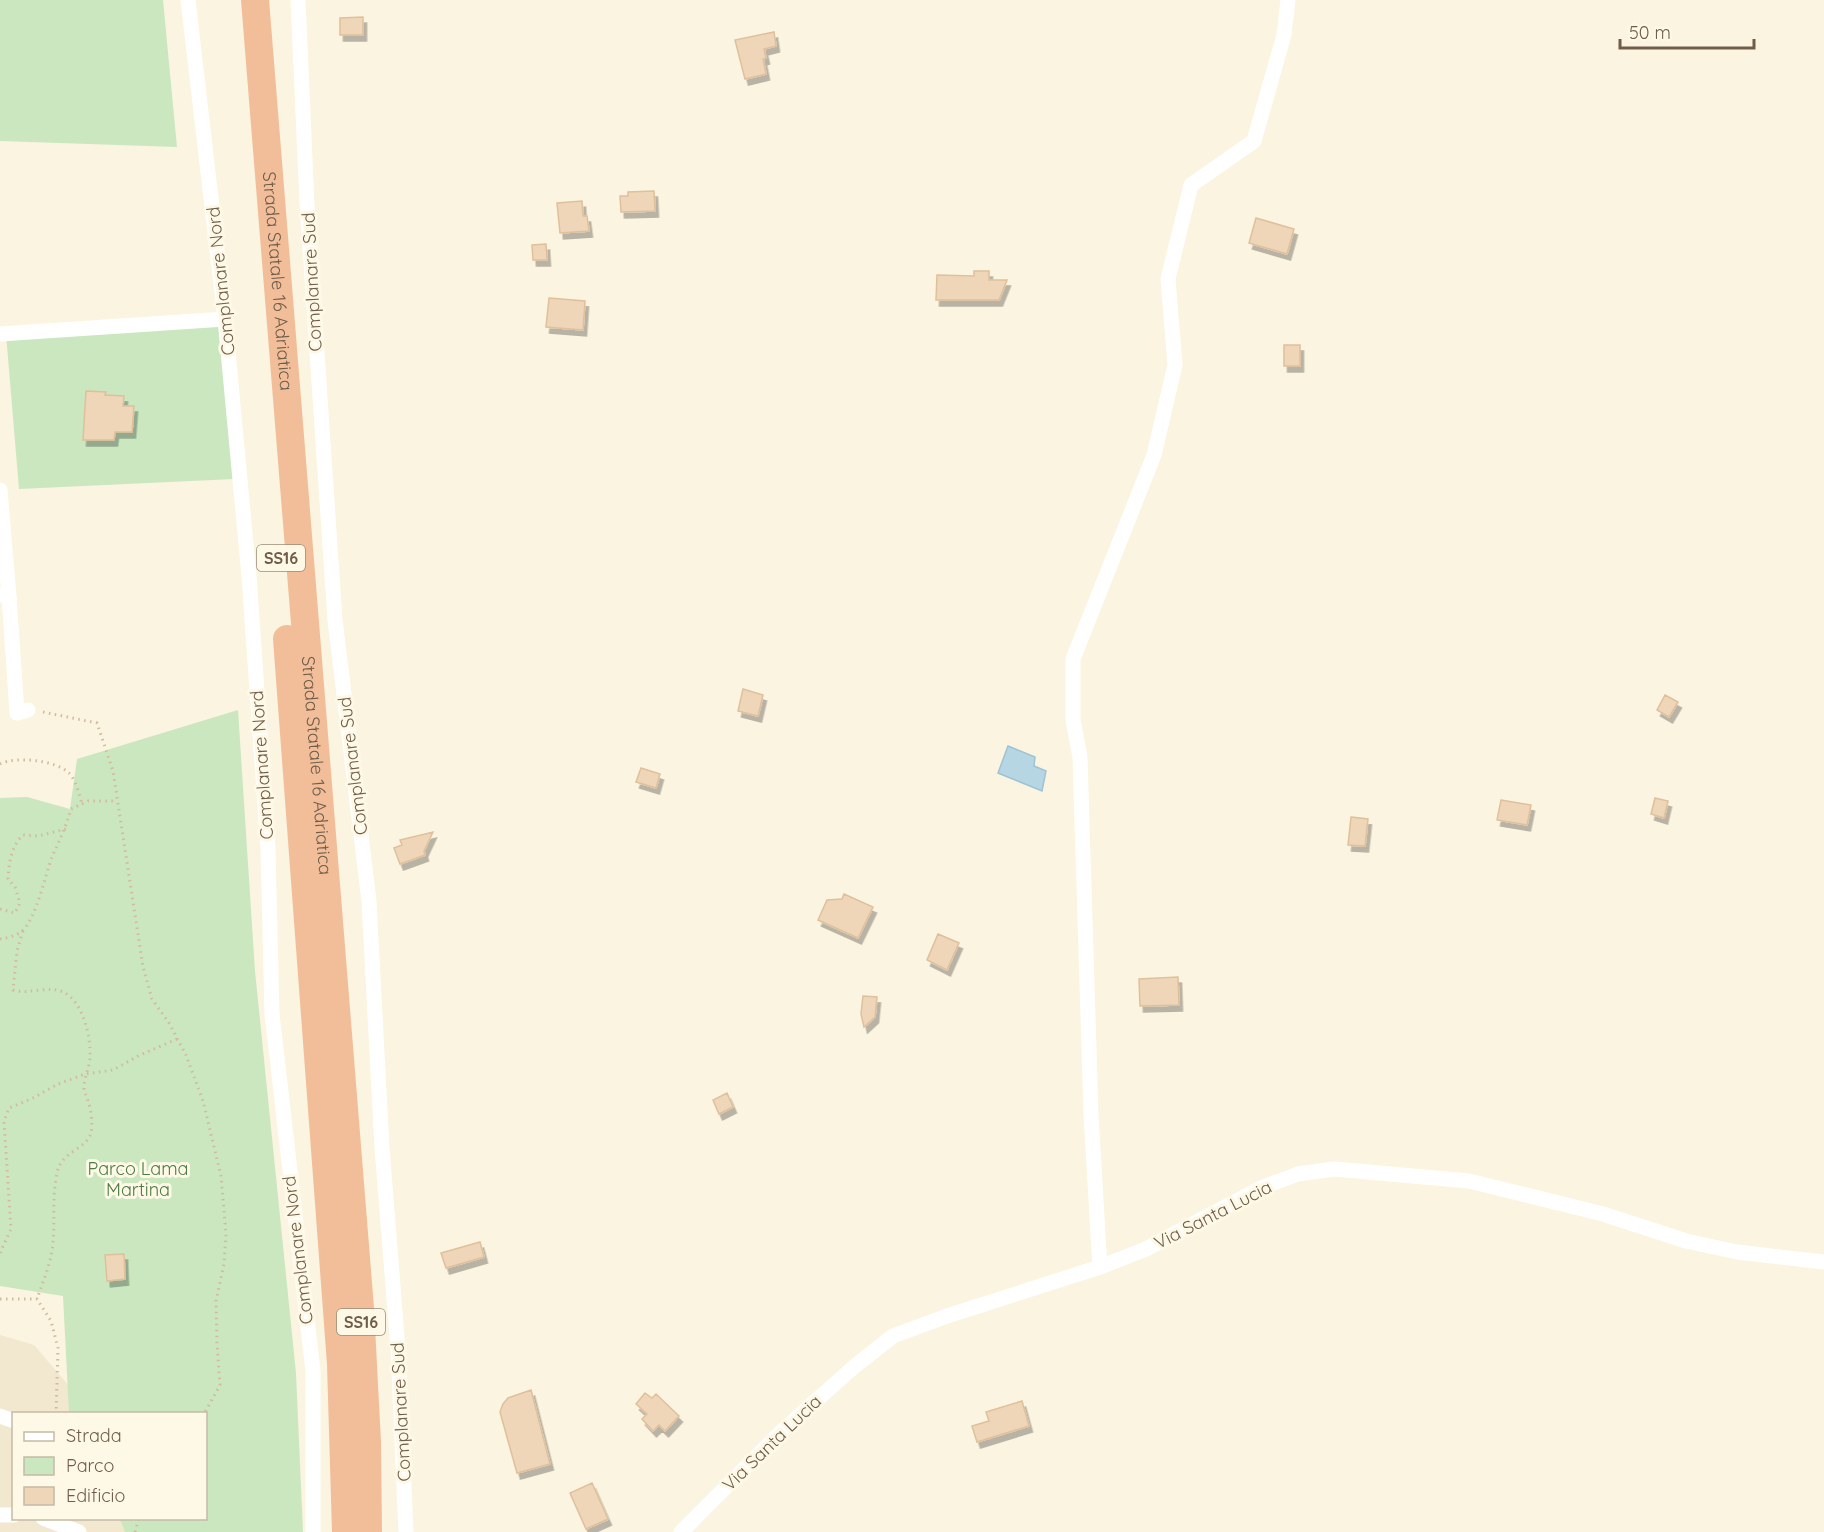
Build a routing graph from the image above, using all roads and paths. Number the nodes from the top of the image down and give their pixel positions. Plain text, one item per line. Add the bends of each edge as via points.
1 (188, 0) edge
2 (237, 0) edge
3 (255, 0) edge
4 (298, 0) edge
5 (1288, 0) edge
6 (225, 319) junction
7 (0, 333) edge
8 (0, 490) edge
9 (5, 596) edge
10 (28, 710) joint
11 (0, 764) edge
12 (116, 801) junction
13 (82, 804) junction
14 (66, 829) junction
15 (0, 909) edge
16 (23, 931) junction
17 (0, 939) edge
18 (177, 1039) junction
19 (85, 1074) junction
20 (0, 1253) edge
21 (1824, 1262) edge
22 (1100, 1267) junction
23 (0, 1299) edge
24 (37, 1299) junction
25 (56, 1412) edge
26 (205, 1412) edge
27 (49, 1520) edge
28 (79, 1532) edge
29 (313, 1532) edge
30 (346, 1532) edge
31 (368, 1532) edge
32 (406, 1532) edge
33 (681, 1532) edge

1 - 6 street, Complanare Nord
2 - 30 highway, Strada Statale 16 Adriatica / SS16 via 341,1364
3 - 31 highway, Strada Statale 16 Adriatica / SS16 via 360,1308
4 - 32 street, Complanare Sud via 334,609 369,901
5 - 22 street via 1284,35 1254,141 1191,185 1168,279 1175,365 1154,455 1073,659
6 - 7 street
6 - 29 street, Complanare Nord via 249,576 268,849 272,1014 313,1371
8 - 9 street
9 - 10 street via 17,713
10 - 12 path via 97,723 113,771
11 - 13 path via 18,760 58,765 70,774
12 - 13 path
12 - 18 path via 143,967 152,999
13 - 14 path via 71,809
14 - 15 path via 23,836 16,842 8,879 20,903 15,913
14 - 16 path
16 - 17 path
16 - 19 path via 13,990 62,991 76,1003 89,1042
18 - 19 path via 114,1070
18 - 26 path via 206,1110 222,1176 225,1211 224,1264 216,1301 220,1385
19 - 20 path via 9,1108 4,1121 11,1229
19 - 24 path via 91,1132 86,1142 62,1159 57,1172 53,1243
21 - 22 street, Via Santa Lucia via 1748,1254 1696,1243 1603,1214 1469,1181 1334,1169 1298,1174 1263,1187 1146,1249
22 - 33 street, Via Santa Lucia via 893,1336 783,1430
23 - 24 path
24 - 25 path via 51,1322 58,1348
27 - 28 street

